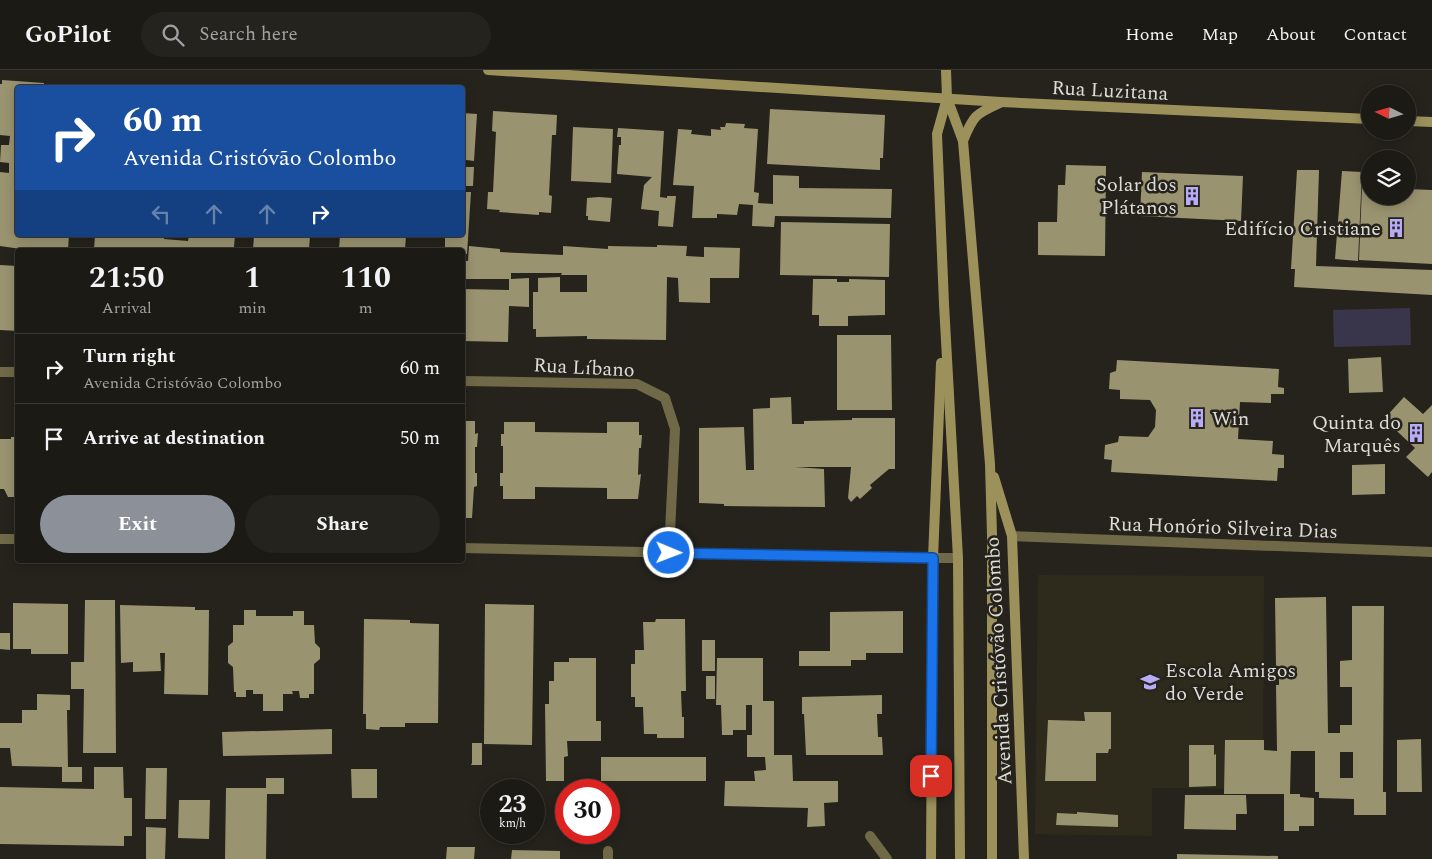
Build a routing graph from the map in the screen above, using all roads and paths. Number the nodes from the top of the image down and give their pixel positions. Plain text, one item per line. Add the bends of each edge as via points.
1 (488, 70) edge
2 (946, 70) edge
3 (947, 98) junction
4 (1001, 102) junction
5 (1361, 120) edge
6 (1416, 121) edge
7 (1432, 122) edge
8 (963, 141) junction
9 (944, 304) junction
10 (0, 372) edge
11 (15, 372) edge
12 (465, 381) edge
13 (990, 464) junction
14 (1012, 536) junction
15 (0, 538) edge
16 (15, 539) edge
17 (465, 548) edge
18 (1432, 552) edge
19 (669, 553) junction
20 (933, 558) junction
21 (958, 558) junction
22 (870, 836) dead end
23 (886, 859) edge
24 (931, 859) edge
25 (960, 859) edge
26 (992, 859) edge
27 (1024, 859) edge

1 - 3 main road, Rua Luzitana
2 - 3 main road, Avenida Cristóvão Colombo
3 - 4 main road, Rua Luzitana
3 - 8 main road, Avenida Cristóvão Colombo
3 - 9 main road, Avenida Cristóvão Colombo via 937,134
4 - 5 main road, Rua Luzitana
4 - 8 main road via 980,112 970,124
6 - 7 main road
8 - 13 main road, Avenida Cristóvão Colombo
9 - 20 main road, Avenida Cristóvão Colombo
9 - 21 main road, Avenida Cristóvão Colombo
10 - 11 street
12 - 19 street, Rua Líbano via 636,384 665,398 675,429
13 - 14 main road, Avenida Cristóvão Colombo
13 - 26 main road, Avenida Cristóvão Colombo
14 - 18 street, Rua Honório Silveira Dias
14 - 27 main road, Avenida Cristóvão Colombo
15 - 16 street
17 - 19 street
19 - 20 street
20 - 21 street
20 - 24 main road, Avenida Cristóvão Colombo
21 - 25 main road, Avenida Cristóvão Colombo
22 - 23 street

